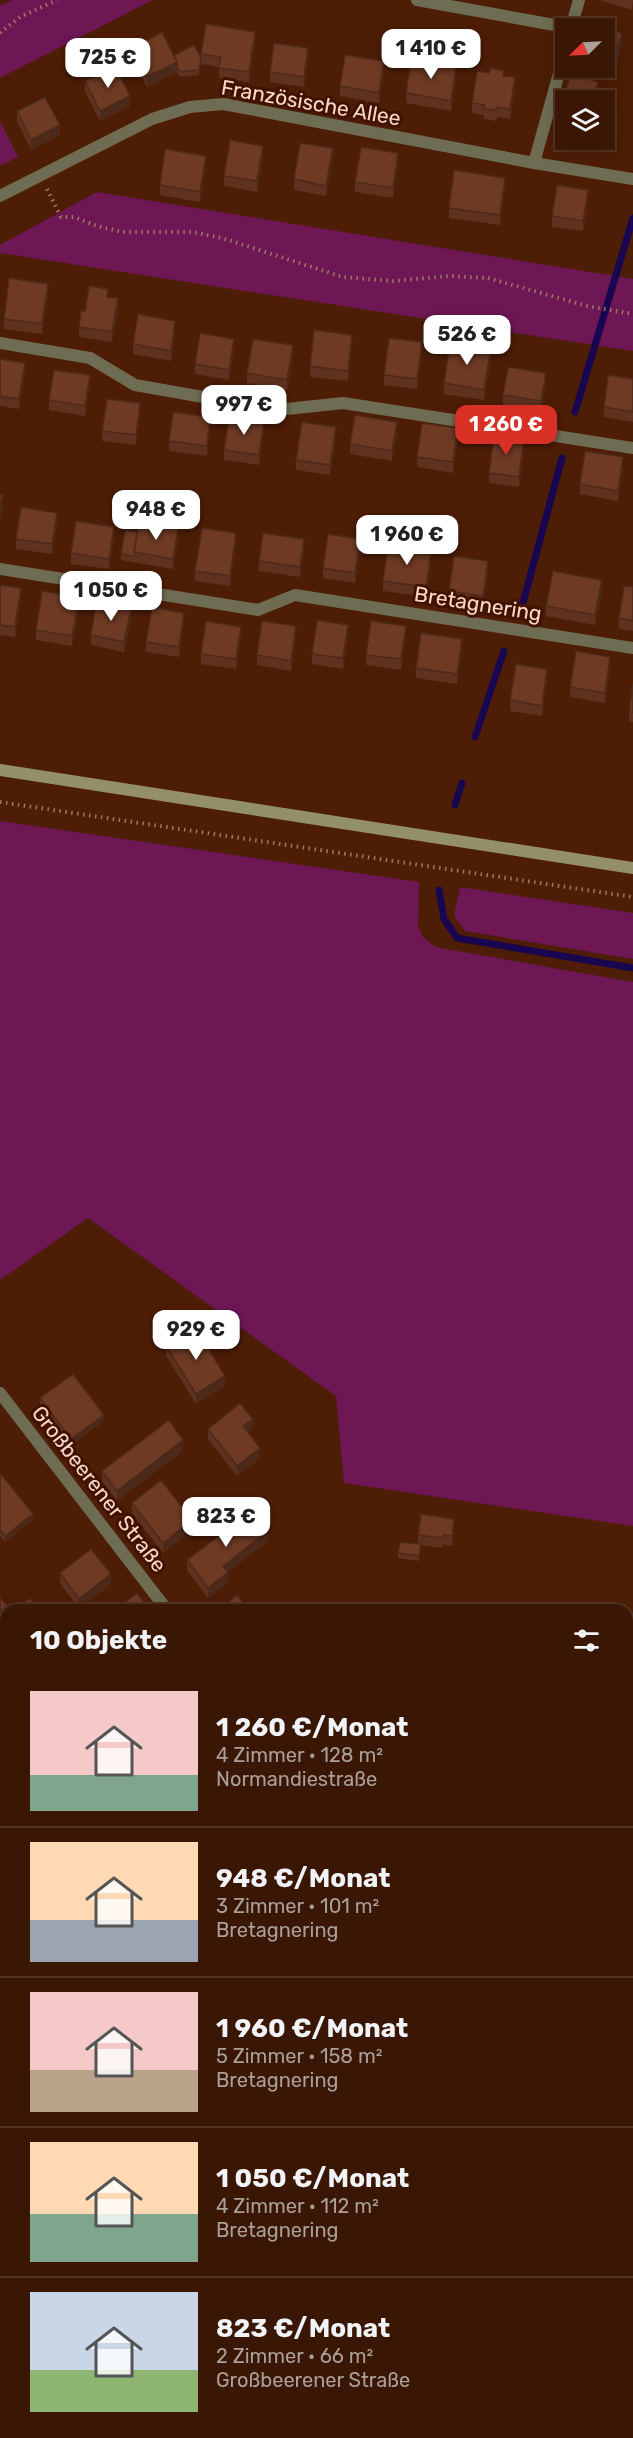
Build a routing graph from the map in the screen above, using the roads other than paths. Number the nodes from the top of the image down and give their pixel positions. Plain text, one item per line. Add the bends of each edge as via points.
1 (417, 0) edge
2 (579, 0) edge
3 (574, 18) edge
4 (555, 25) edge
5 (558, 78) edge
6 (534, 163) junction
7 (633, 179) edge
8 (0, 196) edge
9 (0, 343) edge
10 (633, 448) edge
11 (0, 568) edge
12 (633, 648) edge
13 (0, 770) edge
14 (633, 868) edge
15 (0, 1393) edge
16 (162, 1604) edge

1 - 4 street
2 - 3 street
5 - 6 street
6 - 7 street, Französische Allee
6 - 8 street, Französische Allee via 223,104 190,107 152,118
9 - 10 street via 90,358 135,385 277,410 343,403
11 - 12 street, Bretagnering via 258,610 295,595
13 - 14 main road
15 - 16 street, Großbeerener Straße

